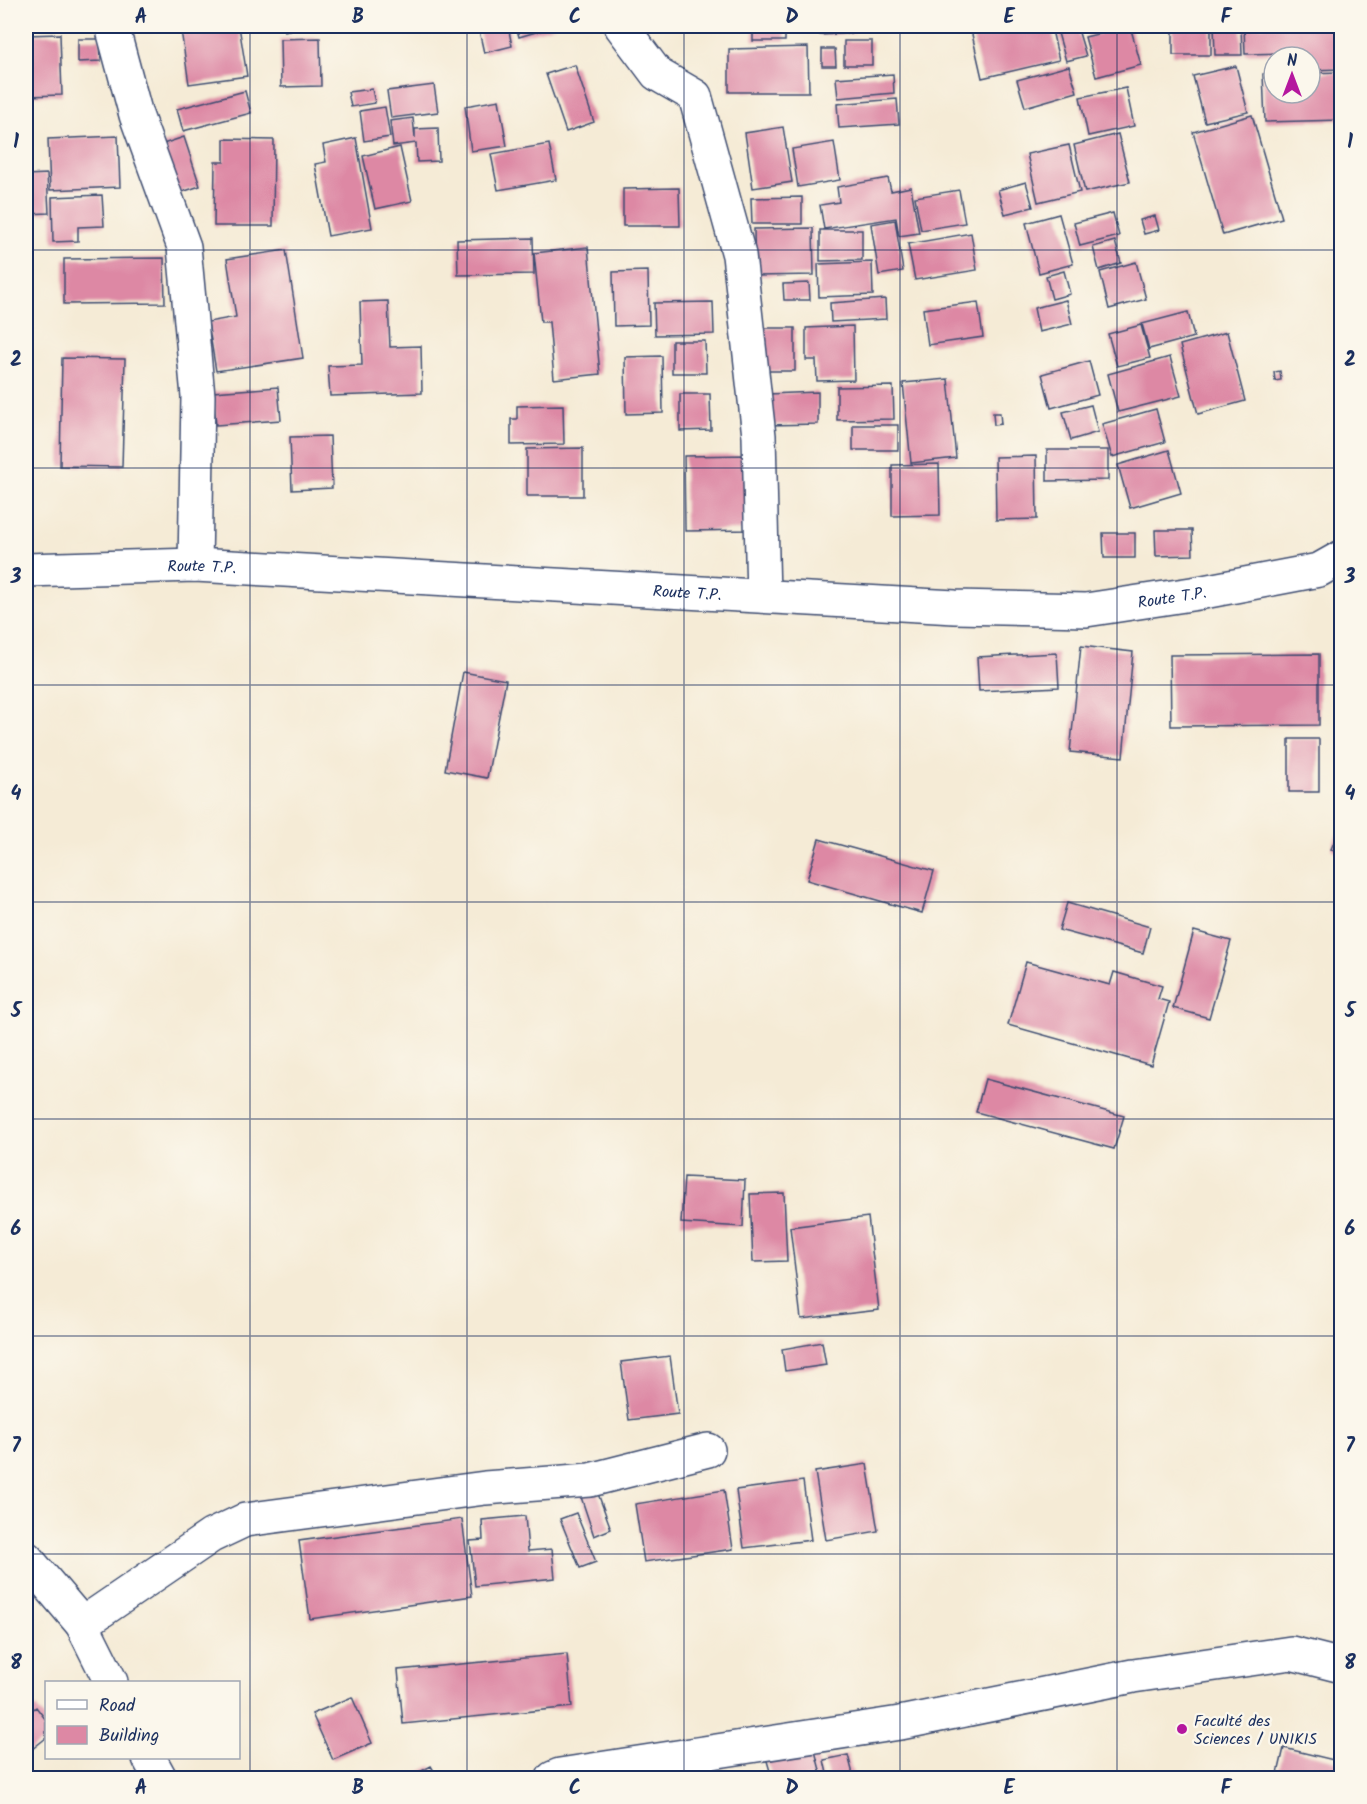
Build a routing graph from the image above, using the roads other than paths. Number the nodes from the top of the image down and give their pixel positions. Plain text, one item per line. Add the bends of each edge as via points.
1 (112, 26) edge
2 (621, 26) edge
3 (1341, 557) edge
4 (195, 565) junction
5 (26, 570) edge
6 (763, 596) junction
7 (708, 1450) dead end
8 (26, 1558) edge
9 (82, 1624) junction
10 (1341, 1666) edge
11 (110, 1681) edge
12 (150, 1759) edge
13 (160, 1779) edge
14 (553, 1779) edge

1 - 4 street via 136,114 184,248 198,396
2 - 6 street via 657,74 695,96 739,255 759,436
3 - 6 street, Route T.P. via 1319,570 1086,610
4 - 5 street, Route T.P.
4 - 6 street, Route T.P.
7 - 9 street via 590,1480 485,1488 245,1520 211,1536
8 - 9 street
9 - 11 street
10 - 14 street via 1291,1653 1133,1676 900,1723
12 - 13 street

